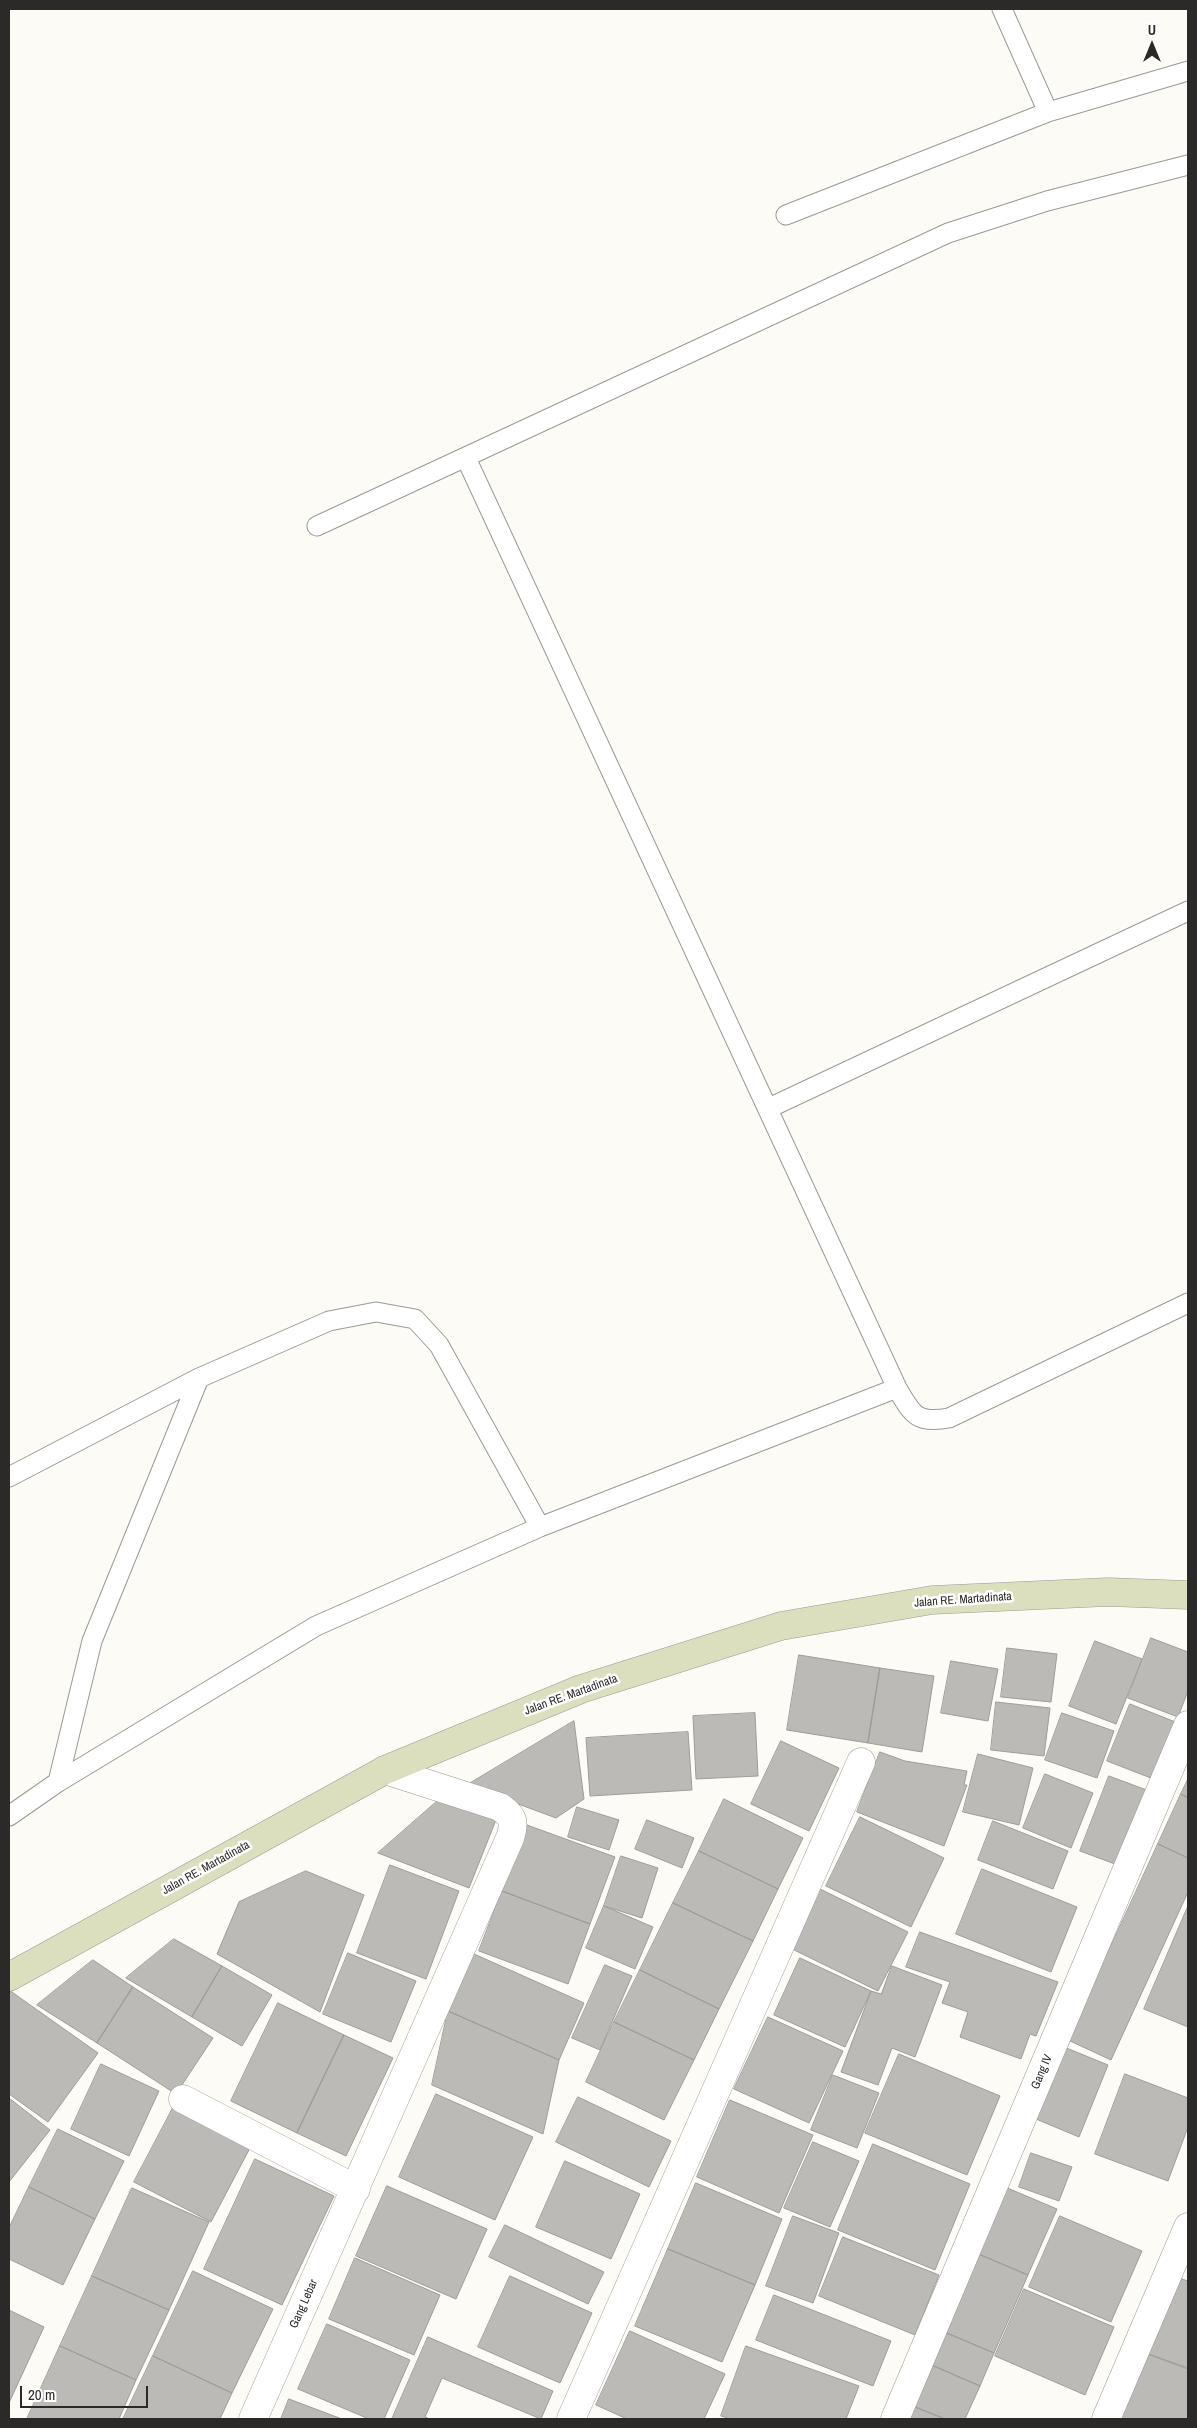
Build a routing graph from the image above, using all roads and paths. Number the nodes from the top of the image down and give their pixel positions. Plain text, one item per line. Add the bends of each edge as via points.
1 (1002, 9) edge
2 (1188, 71) edge
3 (1048, 112) junction
4 (1188, 165) edge
5 (786, 215) dead end
6 (466, 458) junction
7 (317, 526) dead end
8 (1188, 911) edge
9 (769, 1108) junction
10 (1188, 1303) edge
11 (199, 1378) junction
12 (897, 1388) junction
13 (9, 1477) edge
14 (540, 1527) junction
15 (1188, 1595) edge
16 (1188, 1725) edge
17 (862, 1762) dead end
18 (385, 1770) junction
19 (58, 1782) junction
20 (9, 1816) edge
21 (9, 1977) edge
22 (183, 2099) dead end
23 (356, 2190) junction
24 (1188, 2228) edge
25 (253, 2419) edge
26 (571, 2419) edge
27 (895, 2419) edge
28 (1106, 2419) edge

1 - 3 lane
2 - 3 lane
3 - 5 lane
4 - 6 lane via 1047,201 948,233
6 - 7 lane
6 - 9 lane
8 - 9 lane
9 - 12 lane
10 - 12 lane via 948,1418 934,1420 911,1413
11 - 13 lane
11 - 14 lane via 329,1321 376,1312 415,1319 439,1345
11 - 19 lane via 92,1641
12 - 14 lane
14 - 19 lane via 316,1626
15 - 18 main road, Jalan RE. Martadinata via 1108,1592 932,1600 781,1626 581,1689
16 - 27 street, Gang IV
17 - 26 street
18 - 21 main road, Jalan RE. Martadinata
18 - 23 street, Gang Lebar via 500,1807 511,1815 515,1823
19 - 20 lane
22 - 23 street
23 - 25 street, Gang Lebar
24 - 28 street

